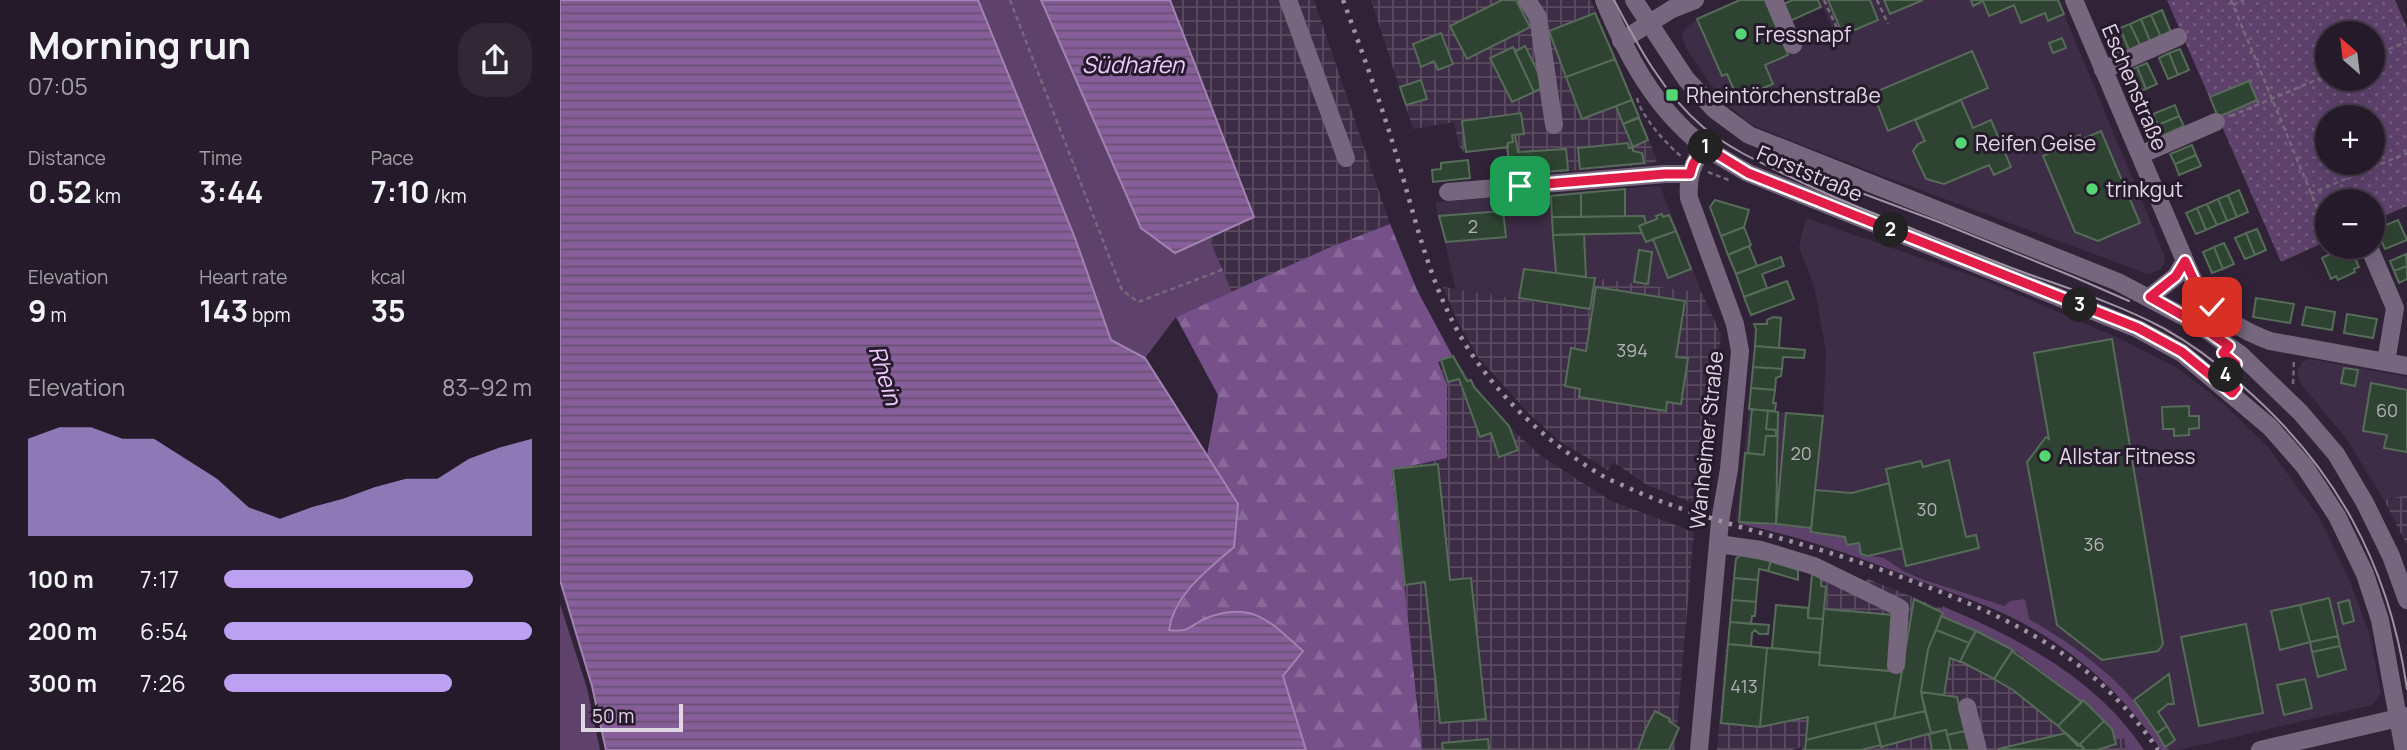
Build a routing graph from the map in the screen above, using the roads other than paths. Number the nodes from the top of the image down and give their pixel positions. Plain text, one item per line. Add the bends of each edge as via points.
1 (1288, 0) edge
2 (1527, 0) edge
3 (1604, 0) edge
4 (1634, 0) edge
5 (1695, 0) edge
6 (1774, 0) edge
7 (2074, 0) edge
8 (1649, 23) junction
9 (2178, 37) dead end
10 (1621, 41) junction
11 (1793, 45) dead end
12 (2103, 70) junction
13 (2216, 122) road end
14 (1554, 125) dead end
15 (1704, 146) junction
16 (2140, 155) junction
17 (1346, 158) dead end
18 (1690, 174) junction
19 (1448, 192) dead end
20 (2374, 259) edge
21 (2185, 261) junction
22 (2150, 297) junction
23 (2386, 362) junction
24 (2407, 366) edge
25 (1718, 544) junction
26 (2407, 600) edge
27 (1896, 665) dead end
28 (1967, 707) dead end
29 (2402, 717) edge
30 (1699, 750) edge
31 (1978, 750) edge
32 (2260, 750) edge
33 (2403, 750) edge

1 - 17 street
2 - 14 street via 1538,17
3 - 10 street
4 - 8 street
5 - 8 street
6 - 11 street
7 - 12 street, Eschenstraße
8 - 10 street
8 - 22 street, Forststraße via 1686,79 1715,110 1749,135
9 - 12 street
10 - 15 street, Forststraße via 1653,95
12 - 16 street, Eschenstraße
13 - 16 street
15 - 18 street
15 - 29 street, Forststraße via 1748,173 2138,328 2182,352 2270,428 2305,467 2337,516 2365,574 2380,620
16 - 21 street, Eschenstraße
18 - 19 street
18 - 25 street, Wanheimer Straße via 1689,198 1739,337
20 - 23 street via 2395,308
21 - 22 street via 2176,276
21 - 23 street via 2212,307 2252,334
22 - 26 street, Forststraße via 2240,354 2336,454 2381,535
23 - 24 street
25 - 27 street via 1761,550 1814,566 1900,608
25 - 30 street, Wanheimer Straße
28 - 31 street
29 - 32 street
29 - 33 street, Forststraße

